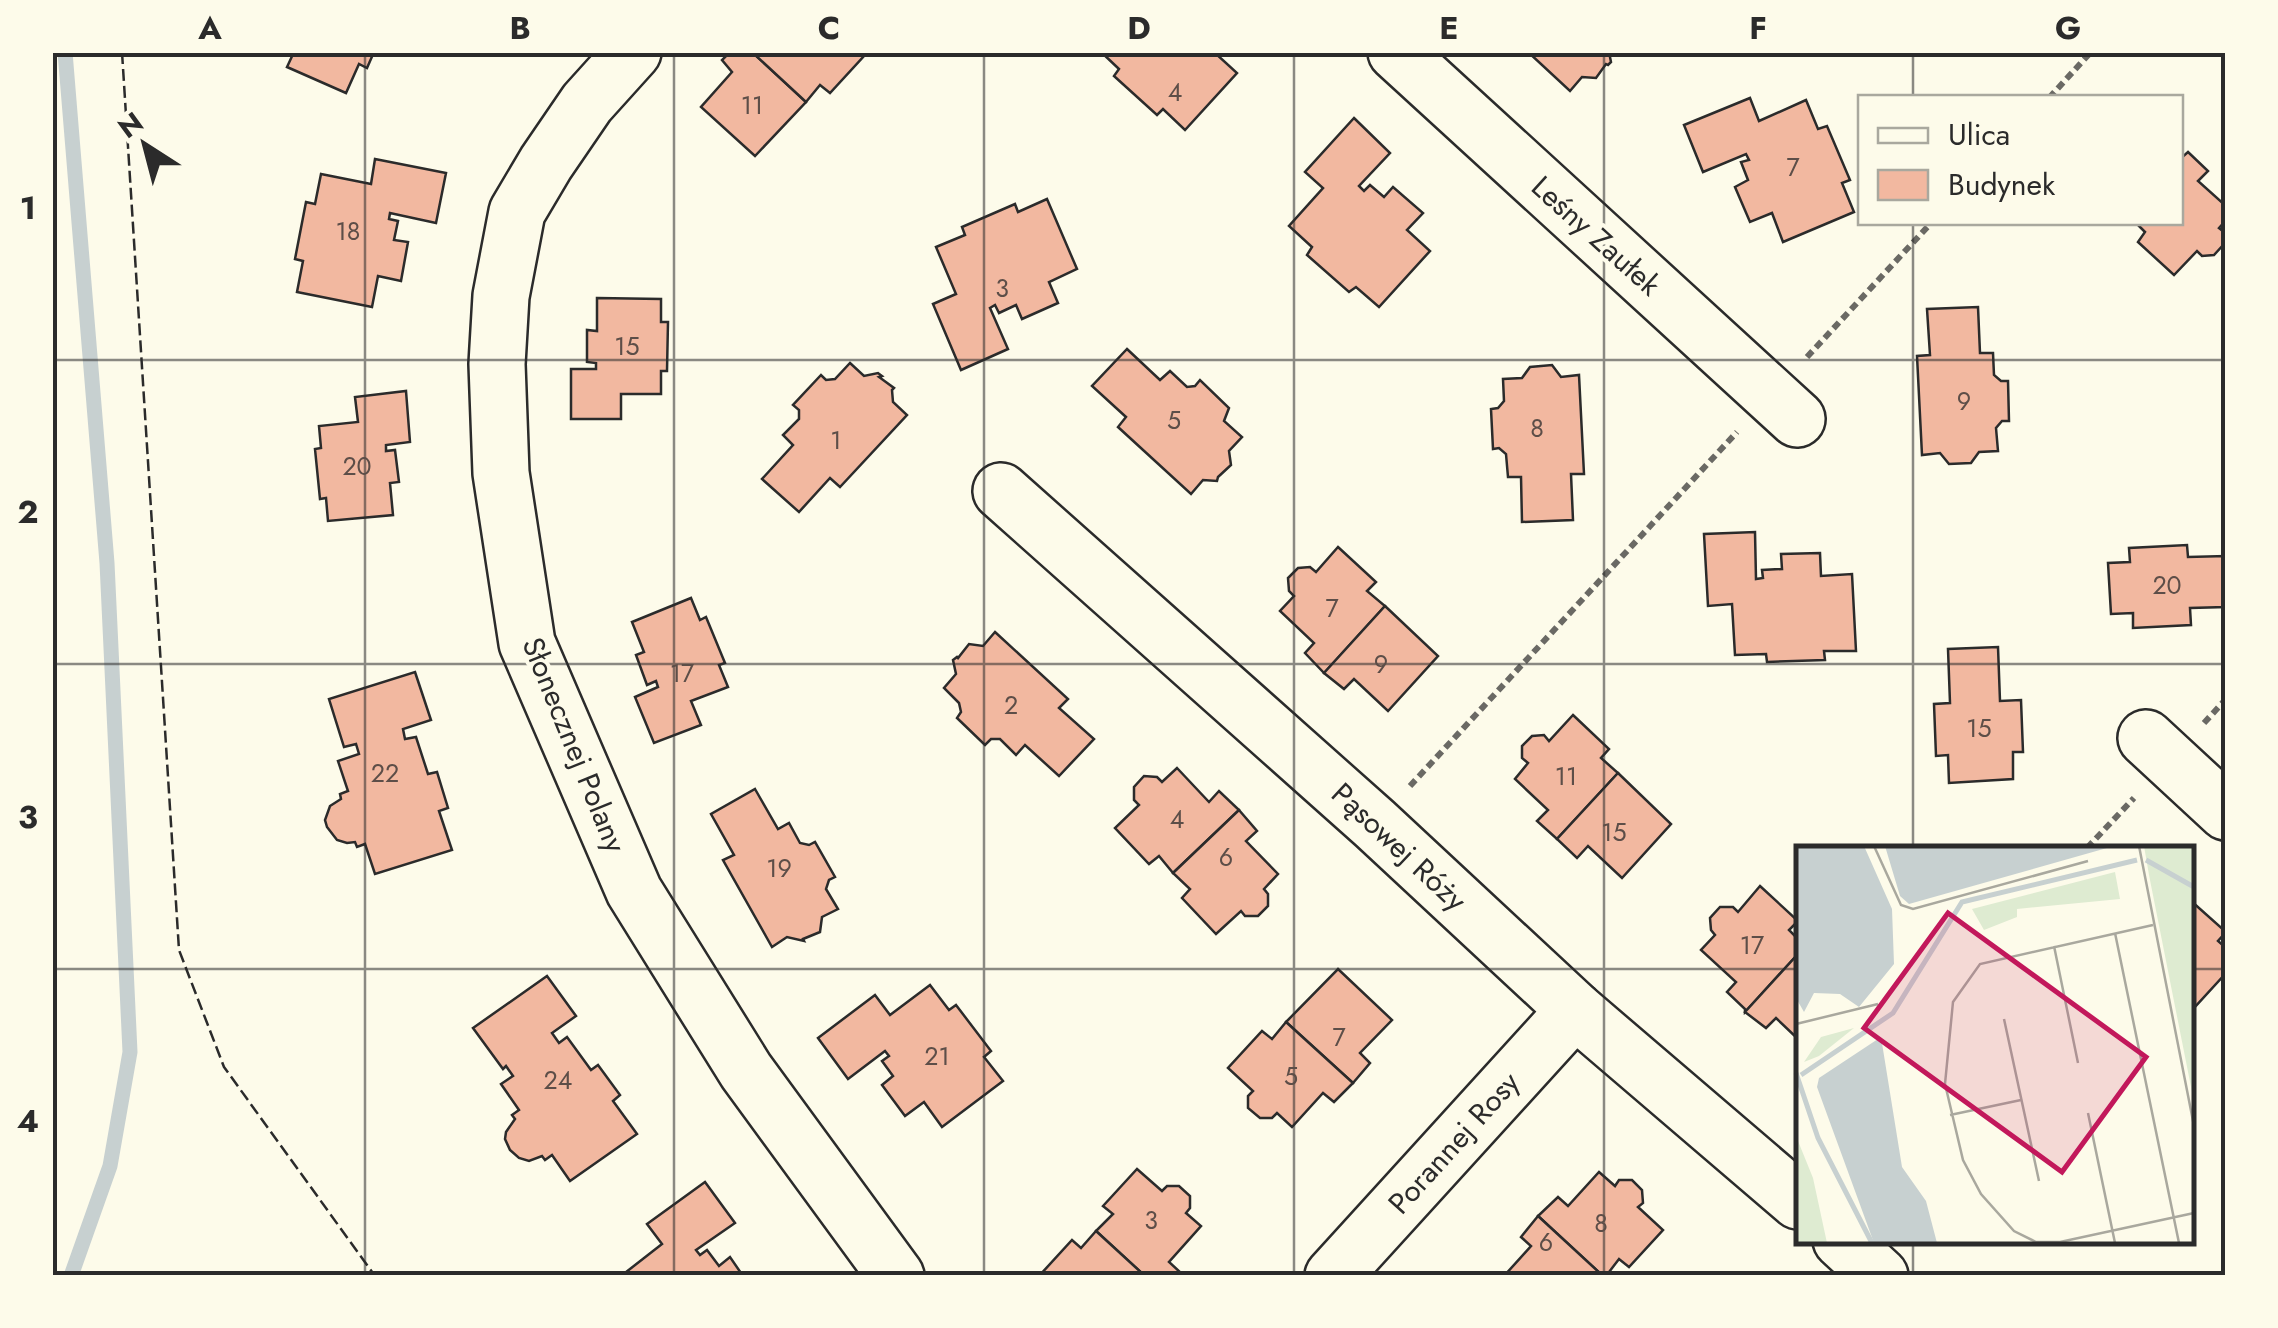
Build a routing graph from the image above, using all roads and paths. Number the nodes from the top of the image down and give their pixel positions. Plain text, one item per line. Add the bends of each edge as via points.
1 (632, 52) edge
2 (1396, 52) edge
3 (2091, 52) edge
4 (2052, 95) edge
5 (1930, 225) edge
6 (1784, 407) junction
7 (1002, 491) dead end
8 (2146, 738) dead end
9 (2226, 812) edge
10 (1376, 824) junction
11 (1575, 1010) junction
12 (1796, 1199) edge
13 (1844, 1243) edge
14 (896, 1276) edge
15 (1333, 1276) edge
16 (1880, 1276) edge

1 - 14 street, Słonecznej Polany via 587,103 517,212 501,296 502,473 528,643 634,891 746,1071
2 - 6 street, Leśny Zaułek
3 - 4 path
5 - 6 path
6 - 10 path
7 - 10 street, Pąsowej Róży
8 - 9 street
10 - 11 street, Pąsowej Róży
11 - 12 street, Pąsowej Róży
11 - 15 street, Porannej Rosy
13 - 16 street

